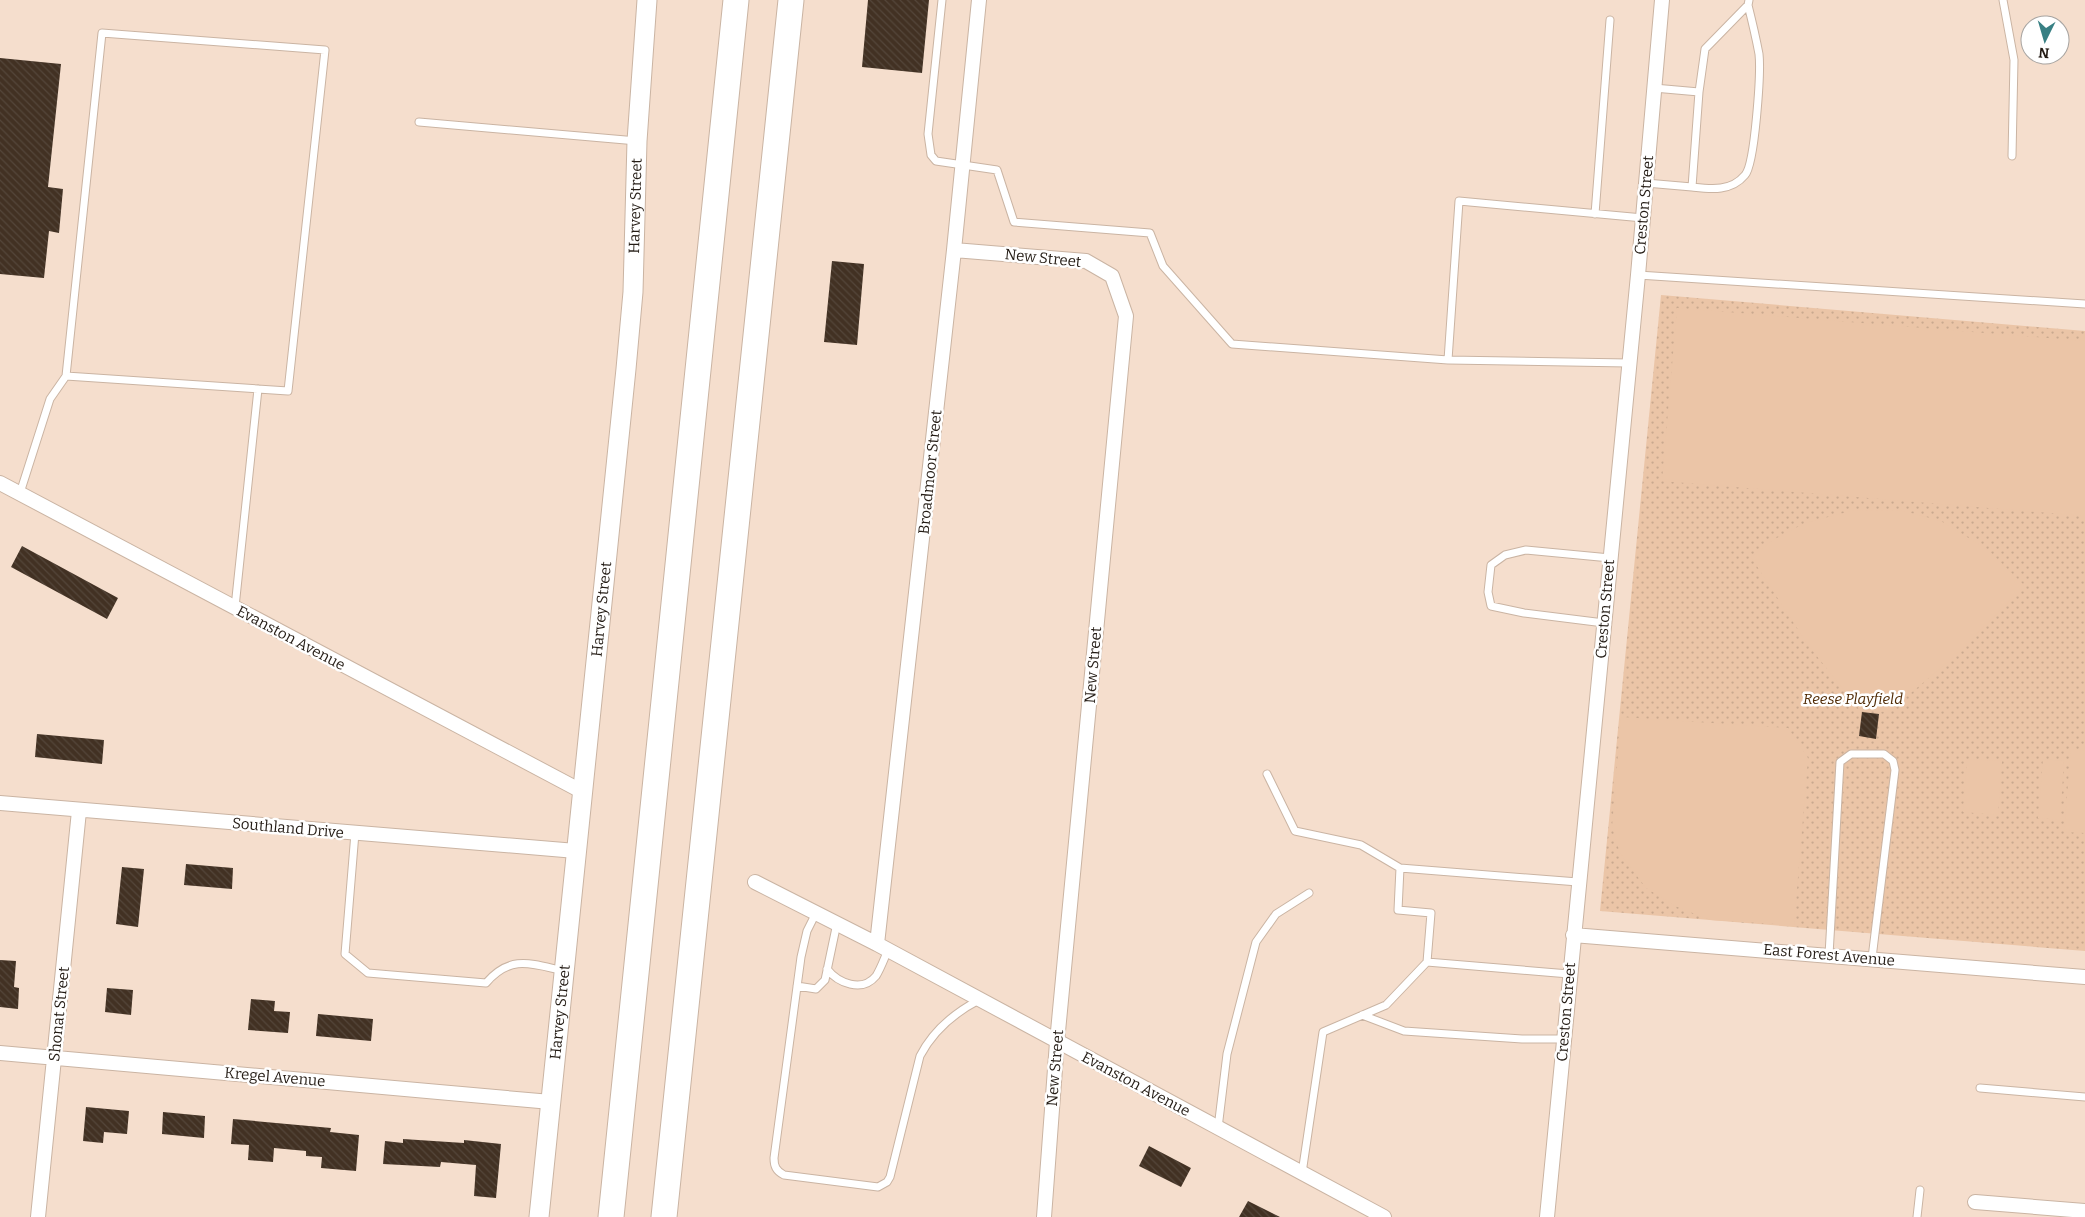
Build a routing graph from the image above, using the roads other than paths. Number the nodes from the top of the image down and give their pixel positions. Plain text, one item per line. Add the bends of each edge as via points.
1 (647, 0) edge
2 (724, 0) edge
3 (736, 0) edge
4 (792, 0) edge
5 (942, 0) edge
6 (979, 0) edge
7 (1662, 0) edge
8 (2003, 0) edge
9 (1748, 3) edge
10 (1610, 20) dead end
11 (727, 85) junction
12 (1654, 88) junction
13 (1699, 92) junction
14 (420, 122) dead end
15 (637, 141) junction
16 (2012, 156) dead end
17 (963, 165) junction
18 (1646, 183) junction
19 (1692, 187) junction
20 (1595, 214) junction
21 (1643, 218) junction
22 (954, 250) junction
23 (1638, 274) junction
24 (2085, 304) edge
25 (1448, 360) junction
26 (1628, 363) junction
27 (66, 376) junction
28 (258, 389) junction
29 (0, 483) edge
30 (20, 493) junction
31 (1610, 558) junction
32 (234, 608) junction
33 (1604, 623) junction
34 (1267, 774) dead end
35 (583, 792) junction
36 (0, 803) edge
37 (79, 811) junction
38 (355, 833) junction
39 (576, 852) junction
40 (1400, 868) junction
41 (755, 882) dead end
42 (1578, 882) junction
43 (1309, 893) dead end
44 (816, 913) junction
45 (837, 924) junction
46 (1573, 934) junction
47 (883, 947) junction
48 (1829, 955) junction
49 (1872, 958) junction
50 (1427, 962) junction
51 (827, 969) junction
52 (564, 971) junction
53 (1570, 974) junction
54 (2085, 977) edge
55 (797, 986) junction
56 (979, 1000) junction
57 (1362, 1015) junction
58 (1563, 1039) junction
59 (1057, 1042) junction
60 (0, 1053) edge
61 (54, 1058) junction
62 (1980, 1088) dead end
63 (2085, 1098) edge
64 (551, 1102) junction
65 (1218, 1128) junction
66 (1302, 1173) junction
67 (1920, 1190) dead end
68 (1975, 1202) dead end
69 (2085, 1212) edge
70 (38, 1217) edge
71 (539, 1217) edge
72 (611, 1217) edge
73 (664, 1217) edge
74 (1044, 1217) edge
75 (1384, 1217) edge
76 (1547, 1217) edge
77 (1917, 1217) edge

1 - 15 street, Harvey Street
2 - 11 highway via 722,21
3 - 11 highway
4 - 73 highway
5 - 17 lane via 928,134 931,155 936,161
6 - 17 street, Broadmoor Street
7 - 12 street, Creston Street
8 - 16 lane via 2014,60
9 - 13 lane via 1705,49
9 - 19 lane via 1760,71 1749,169 1737,182 1725,188
10 - 20 lane
11 - 72 highway
12 - 13 lane
12 - 18 street, Creston Street
13 - 19 lane
14 - 15 lane
15 - 35 street, Harvey Street via 633,292
17 - 22 street, Broadmoor Street
17 - 25 lane via 996,170 1014,222 1150,234 1163,266 1232,344
18 - 19 lane
18 - 21 street, Creston Street
20 - 21 lane
20 - 25 lane via 1459,202
21 - 23 street, Creston Street
22 - 47 street, Broadmoor Street
22 - 59 street, New Street via 1086,261 1112,276 1126,316
23 - 24 lane
23 - 26 street, Creston Street
25 - 26 lane
26 - 31 street, Creston Street
27 - 28 lane
27 - 28 lane via 102,33 324,50 288,391
27 - 30 lane via 50,399
28 - 32 lane
29 - 30 street, Evanston Avenue
30 - 32 street, Evanston Avenue
31 - 33 street, Creston Street
31 - 33 lane via 1526,550 1504,555 1491,565 1488,592 1491,606
32 - 35 street, Evanston Avenue
33 - 42 street, Creston Street
34 - 40 lane via 1295,831 1361,845
35 - 39 street, Harvey Street
36 - 37 street, Southland Drive
37 - 38 street, Southland Drive
37 - 61 street, Shonat Street
38 - 39 street, Southland Drive
38 - 52 lane via 345,954 368,973 486,982 492,975 519,962
39 - 52 street, Harvey Street
40 - 42 lane
40 - 50 lane via 1398,910 1431,913
41 - 44 street, Evanston Avenue
42 - 46 street, Creston Street
43 - 65 lane via 1276,914 1256,942 1227,1054
44 - 45 street, Evanston Avenue
44 - 55 lane via 805,938
45 - 47 street, Evanston Avenue
45 - 51 lane
46 - 48 street, East Forest Avenue
46 - 53 street, Creston Street
47 - 51 lane via 876,975 864,984 843,983
47 - 56 street, Evanston Avenue
48 - 49 street, East Forest Avenue
48 - 49 lane via 1840,762 1851,754 1884,754 1893,761 1896,770
49 - 54 street, East Forest Avenue
50 - 53 lane
50 - 57 lane via 1386,1005
51 - 55 lane via 825,980 816,989
52 - 64 street, Harvey Street
53 - 58 street, Creston Street
55 - 56 lane via 774,1164 784,1175 878,1187 890,1177 920,1056 926,1044 952,1016
56 - 59 street, Evanston Avenue
57 - 58 lane via 1404,1031
57 - 66 lane via 1323,1032
58 - 76 street, Creston Street
59 - 65 street, Evanston Avenue
59 - 74 street, New Street
60 - 61 street, Kregel Avenue
61 - 64 street, Kregel Avenue
61 - 70 street, Shonat Street
62 - 63 lane
64 - 71 street, Harvey Street
65 - 66 street, Evanston Avenue
66 - 75 street, Evanston Avenue
67 - 77 lane
68 - 69 street

